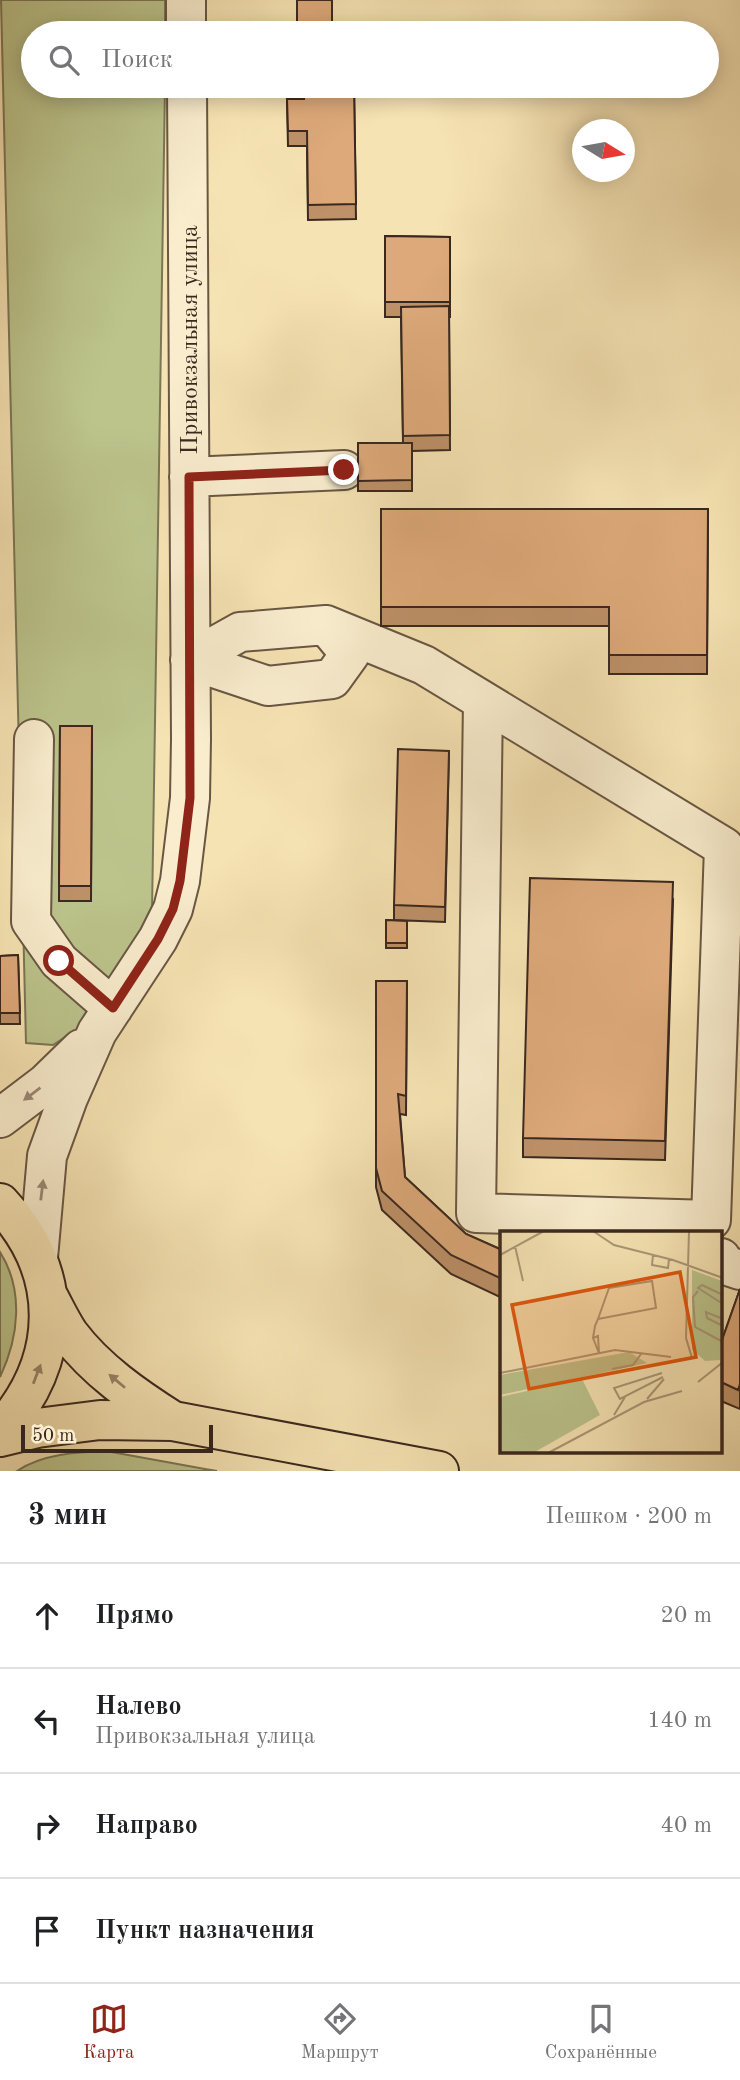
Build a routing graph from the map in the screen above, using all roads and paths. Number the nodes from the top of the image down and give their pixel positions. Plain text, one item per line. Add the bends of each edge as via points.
1 (186, 0) edge
2 (187, 21) edge
3 (187, 98) edge
4 (344, 470) dead end
5 (189, 477) junction
6 (326, 625) junction
7 (190, 660) junction
8 (483, 701) junction
9 (34, 739) dead end
10 (105, 1020) junction
11 (0, 1118) edge
12 (0, 1203) edge
13 (712, 1227) edge
14 (38, 1258) junction
15 (722, 1264) edge
16 (740, 1270) edge
17 (48, 1296) junction
18 (173, 1420) junction
19 (0, 1431) edge
20 (0, 1437) edge
21 (439, 1471) edge

1 - 2 street
3 - 5 street, Привокзальная улица
4 - 5 street
5 - 7 street, Привокзальная улица
6 - 7 street via 240,632
6 - 7 street via 350,654 332,678 268,686
6 - 8 street via 424,665
7 - 10 street, Привокзальная улица via 190,798 180,881 158,939
8 - 13 street via 724,847
8 - 13 street via 476,1213
9 - 10 street via 30,921
10 -> 11 street, Привокзальная улица via 45,1084
14 -> 10 street, Привокзальная улица via 47,1156
12 - 14 main road via 18,1222
14 - 17 main road
15 - 16 street
18 -> 17 main road via 116,1382 88,1356
19 -> 17 main road via 19,1410 38,1375 48,1336
18 - 20 main road via 100,1419
18 - 21 main road

